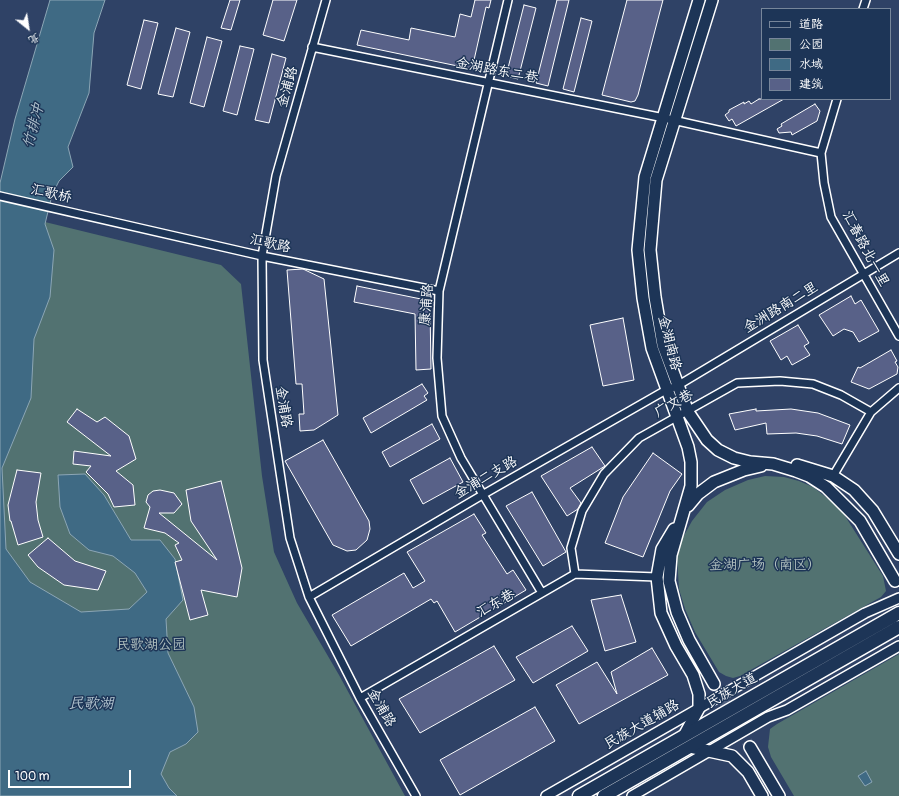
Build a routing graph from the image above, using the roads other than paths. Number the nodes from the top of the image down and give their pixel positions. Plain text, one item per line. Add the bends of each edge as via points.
1 (326, 0) edge
2 (508, 0) edge
3 (699, 0) edge
4 (712, 0) edge
5 (312, 47) junction
6 (488, 83) junction
7 (837, 100) edge
8 (664, 118) junction
9 (675, 121) junction
10 (821, 153) junction
11 (0, 196) edge
12 (96, 217) joint
13 (899, 254) edge
14 (262, 256) junction
15 (863, 274) junction
16 (439, 291) junction
17 (899, 336) edge
18 (677, 386) junction
19 (899, 388) edge
20 (666, 390) junction
21 (688, 412) junction
22 (871, 412) junction
23 (677, 417) junction
24 (773, 464) junction
25 (833, 476) junction
26 (484, 494) junction
27 (685, 511) junction
28 (899, 554) edge
29 (575, 574) junction
30 (657, 578) junction
31 (895, 581) dead end
32 (542, 593) junction
33 (309, 597) junction
34 (899, 598) edge
35 (899, 613) edge
36 (899, 627) edge
37 (899, 646) edge
38 (714, 684) tunnel mouth
39 (360, 698) junction
40 (699, 708) junction
41 (684, 736) junction
42 (690, 747) junction
43 (750, 747) tunnel mouth
44 (710, 750) junction
45 (416, 796) edge
46 (546, 796) edge
47 (579, 796) edge
48 (604, 796) edge
49 (632, 796) edge
50 (762, 796) edge
51 (779, 796) edge

1 - 5 street, 金浦路
2 - 6 street, 康浦路
3 - 8 main road, 金湖南路
4 - 9 main road, 金湖南路
5 - 6 street, 金湖路东二巷
5 - 14 street, 金浦路 via 276,176
6 - 8 street, 金湖路东二巷
6 - 16 street, 康浦路
7 - 10 street, 汇春路北一里
8 - 9 street, 金湖路东二巷
8 - 20 main road, 金湖南路 via 645,177 638,250 652,348
9 - 10 street, 金湖路东二巷
9 - 18 main road, 金湖南路 via 656,180 650,250 663,345
10 - 15 street, 汇春路北一里 via 831,217
11 - 12 street, 汇歌桥
12 - 14 street, 汇歌路
13 - 15 street, 金洲路南二里
14 - 16 street, 汇歌路
14 - 33 street, 金浦路 via 262,360 290,538
15 - 17 street, 汇春路北一里
15 - 18 street, 金洲路南二里
16 - 26 street, 康浦路 via 437,358 442,416 461,458
18 - 20 street, 金浦二支路
18 - 21 main road, 金湖南路
19 - 22 street
20 - 23 main road, 金湖南路
20 - 26 street, 金浦二支路
21 - 22 street, 广文巷 via 738,383 780,381 813,384 841,395
21 - 23 street, 广文巷
21 - 24 main road, 金湖南路 via 707,440 718,450 734,458
22 - 25 street
23 - 27 main road, 金湖南路 via 688,446 692,476
23 - 29 street, 广文巷 via 639,438 604,474 582,511 571,548
24 - 25 main road via 796,464
24 - 27 main road via 744,470 714,482 698,494
24 - 31 main road, 金湖南路 via 809,476 847,506 860,521
25 - 28 main road via 854,490 873,511
26 - 32 street, 康浦路
26 - 33 street, 金浦二支路
27 - 30 main road via 662,549
27 - 38 main road, 金湖南路 via 671,555 669,581 677,612 689,640
29 - 30 street
29 - 32 street, 汇东巷
30 - 40 main road via 661,613 693,675 699,694
32 - 39 street, 汇东巷
33 - 39 street, 金浦路
34 - 40 street, 民族大道辅路 via 865,613
35 - 41 highway, 民族大道
36 - 42 highway, 民族大道
37 - 44 street via 788,710 768,717
39 - 45 street, 金浦路
40 - 41 main road
40 - 46 street, 民族大道辅路
41 - 47 highway, 民族大道
42 - 44 main road
42 - 48 highway, 民族大道
43 - 51 main road
44 - 49 street
44 - 50 main road via 732,756 741,764

